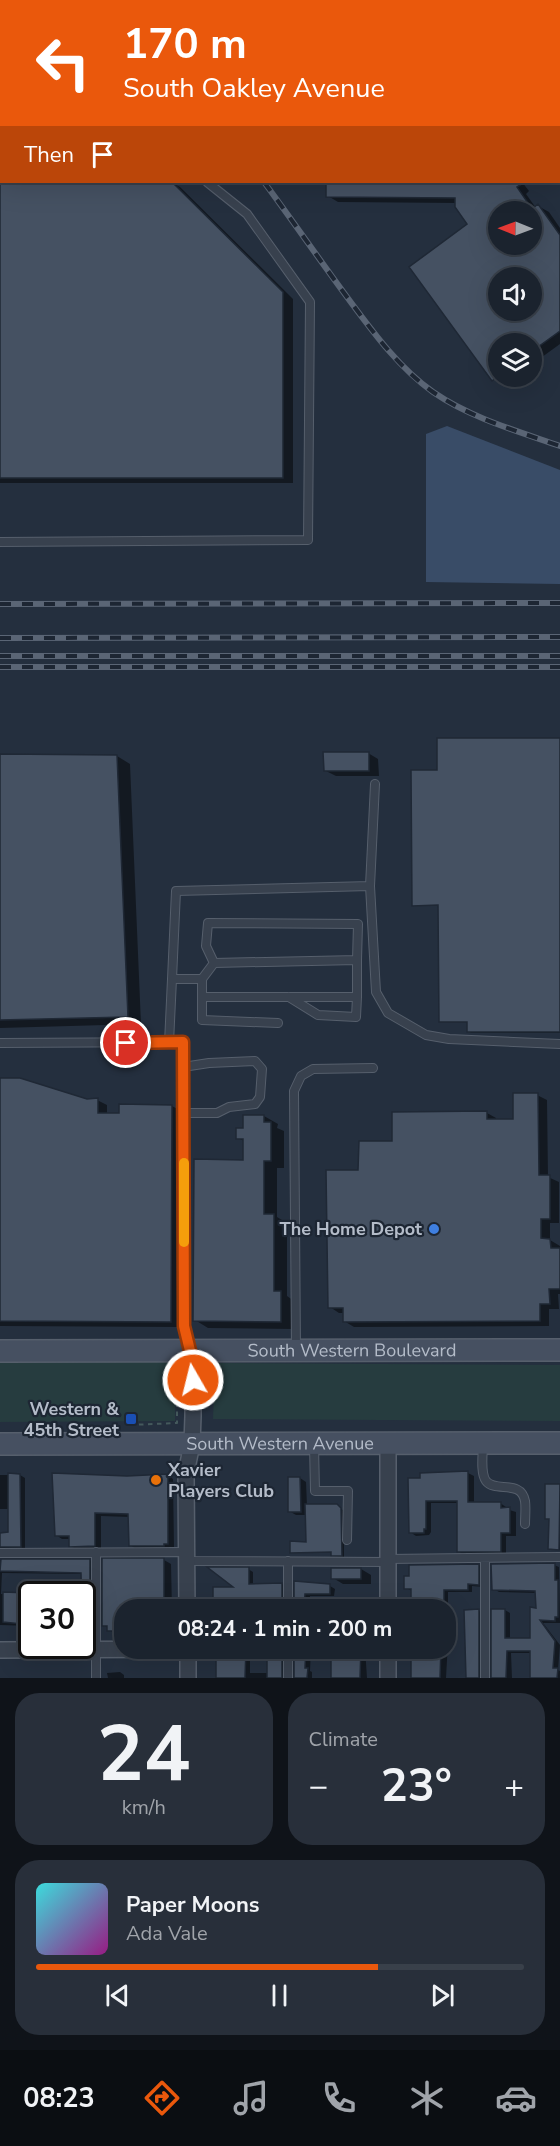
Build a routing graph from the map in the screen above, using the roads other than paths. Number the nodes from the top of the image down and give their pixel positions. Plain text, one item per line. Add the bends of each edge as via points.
1 (208, 183) edge
2 (0, 542) edge
3 (375, 784) dead end
4 (370, 886) junction
5 (357, 960) junction
6 (214, 963) junction
7 (172, 979) junction
8 (202, 979) junction
9 (202, 997) junction
10 (289, 997) junction
11 (357, 997) junction
12 (278, 1023) dead end
13 (168, 1042) junction
14 (0, 1043) edge
15 (560, 1044) edge
16 (183, 1067) junction
17 (373, 1068) dead end
18 (183, 1113) junction
19 (189, 1350) junction
20 (560, 1350) edge
21 (0, 1351) edge
22 (296, 1351) junction
23 (560, 1443) edge
24 (0, 1444) edge
25 (192, 1444) junction
26 (314, 1444) junction
27 (388, 1444) junction
28 (483, 1444) junction
29 (525, 1524) dead end
30 (347, 1540) dead end
31 (96, 1552) junction
32 (0, 1553) edge
33 (187, 1557) junction
34 (560, 1557) edge
35 (485, 1558) junction
36 (388, 1560) junction
37 (288, 1562) junction
38 (96, 1581) edge
39 (187, 1599) edge
40 (288, 1599) edge
41 (388, 1599) edge
42 (96, 1649) edge
43 (114, 1649) edge
44 (0, 1650) edge
45 (18, 1650) edge
46 (96, 1659) edge
47 (188, 1659) edge
48 (288, 1659) edge
49 (388, 1659) edge
50 (96, 1678) edge
51 (188, 1678) edge
52 (288, 1678) edge
53 (388, 1678) edge
54 (485, 1678) edge

1 - 2 lane via 247,214 310,302 308,540
3 - 4 lane
4 - 7 lane via 176,891
4 - 15 lane via 376,992 388,1013 426,1035 449,1040
5 - 6 lane
5 - 6 lane via 358,924 208,923 206,946
5 - 11 lane
6 - 8 lane
7 - 8 lane
7 - 13 lane
8 - 9 lane
9 - 10 lane
9 - 12 lane via 202,1020
10 - 11 lane
10 - 11 lane via 318,1015 356,1017
13 - 14 lane
13 - 16 lane via 183,1042
16 - 18 lane
16 - 18 lane via 255,1061 261,1069 260,1097 255,1104 229,1107 217,1113
17 - 22 lane via 313,1069 302,1076 294,1090
18 - 19 lane via 184,1326
19 - 21 main road, South Western Boulevard
19 - 22 main road, South Western Boulevard
19 - 25 street via 193,1363
20 - 22 main road, South Western Boulevard
23 - 28 main road, South Western Avenue
24 - 25 main road, South Western Avenue
25 - 26 main road, South Western Avenue
25 - 33 street via 186,1473
26 - 27 main road, South Western Avenue
26 - 30 lane via 315,1491 348,1491
27 - 28 main road, South Western Avenue
27 - 36 street
28 - 29 lane via 486,1482 511,1487 522,1494
31 - 32 lane
31 - 33 lane
31 - 38 lane
33 - 37 lane
33 - 39 street
34 - 35 lane
35 - 36 lane
35 - 54 lane
36 - 37 lane
36 - 41 street
37 - 40 lane
42 - 43 street
44 - 45 street
46 - 50 lane
47 - 51 street
48 - 52 lane
49 - 53 street

